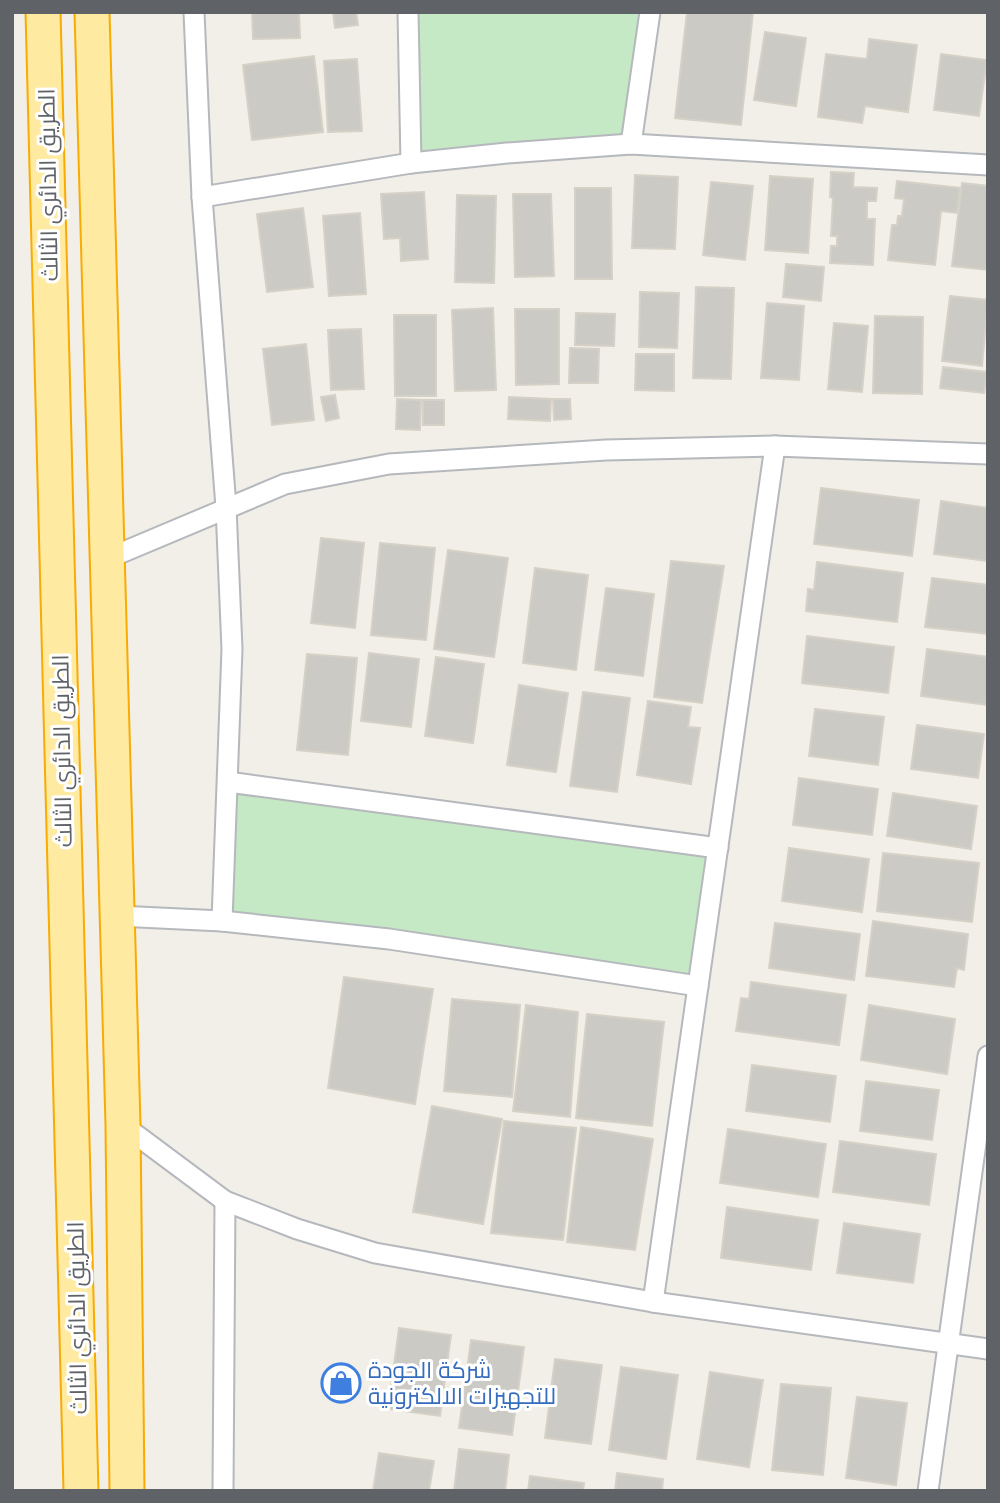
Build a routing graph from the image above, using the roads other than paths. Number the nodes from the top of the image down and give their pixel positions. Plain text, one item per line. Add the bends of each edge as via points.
1 (43, 12) edge
2 (92, 12) edge
3 (194, 12) edge
4 (408, 12) edge
5 (650, 12) edge
6 (631, 144) junction
7 (411, 163) junction
8 (988, 165) edge
9 (202, 197) junction
10 (775, 446) junction
11 (988, 454) edge
12 (226, 507) junction
13 (109, 558) junction
14 (228, 782) junction
15 (718, 848) junction
16 (118, 916) junction
17 (222, 921) junction
18 (698, 986) junction
19 (988, 1056) edge
20 (123, 1125) junction
21 (225, 1201) junction
22 (653, 1302) junction
23 (949, 1343) junction
24 (988, 1349) edge
25 (80, 1491) edge
26 (127, 1491) edge
27 (223, 1491) edge
28 (928, 1491) edge

1 - 25 highway, الطريق الدائري الثالث
2 - 13 highway, الطريق الدائري الثالث
3 - 9 street
4 - 7 street
5 - 6 street
6 - 7 street
6 - 8 street
7 - 9 street
9 - 12 street
10 - 11 street
10 - 12 street via 606,450 388,464 285,484
10 - 15 street
12 - 13 street
12 - 14 street via 232,649
13 - 16 highway, الطريق الدائري الثالث
14 - 15 street
14 - 17 street
15 - 18 street
16 - 17 street
16 - 20 highway, الطريق الدائري الثالث
17 - 18 street via 389,939
18 - 22 street
19 - 23 street
20 - 21 street
20 - 26 highway, الطريق الدائري الثالث
21 - 22 street via 297,1230 375,1253
21 - 27 street
22 - 23 street
23 - 24 street
23 - 28 street

